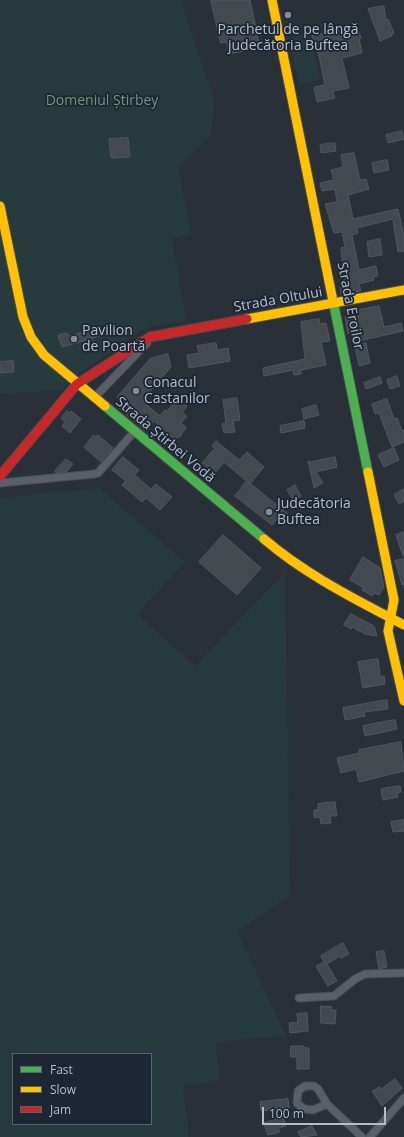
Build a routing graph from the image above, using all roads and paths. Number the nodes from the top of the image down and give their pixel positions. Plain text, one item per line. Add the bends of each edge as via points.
1 (272, 0) edge
2 (0, 206) edge
3 (404, 290) edge
4 (335, 304) junction
5 (156, 335) junction
6 (77, 384) junction
7 (94, 398) junction
8 (134, 432) junction
9 (0, 476) edge
10 (0, 483) edge
11 (389, 618) junction
12 (404, 625) edge
13 (404, 701) edge
14 (404, 973) edge
15 (299, 998) dead end
16 (404, 1098) edge
17 (326, 1104) dead end
18 (362, 1137) edge
19 (370, 1137) edge

1 - 4 street, Strada Eroilor
2 - 6 street, Strada Știrbei Vodă via 26,327 44,355
3 - 4 street, Strada Oltului
4 - 5 street, Strada Oltului
4 - 11 street, Strada Eroilor via 394,600
5 - 6 street, Strada Oltului via 147,338
5 - 7 street
6 - 7 street, Strada Știrbei Vodă
6 - 9 street, Strada Oltului
7 - 8 street, Strada Știrbei Vodă
8 - 10 street via 98,473
8 - 11 street, Strada Știrbei Vodă via 286,558
11 - 12 street, Strada Știrbei Vodă
11 - 13 street, Strada Eroilor via 388,631
14 - 15 street via 365,974 334,996
16 - 19 street
17 - 18 street

